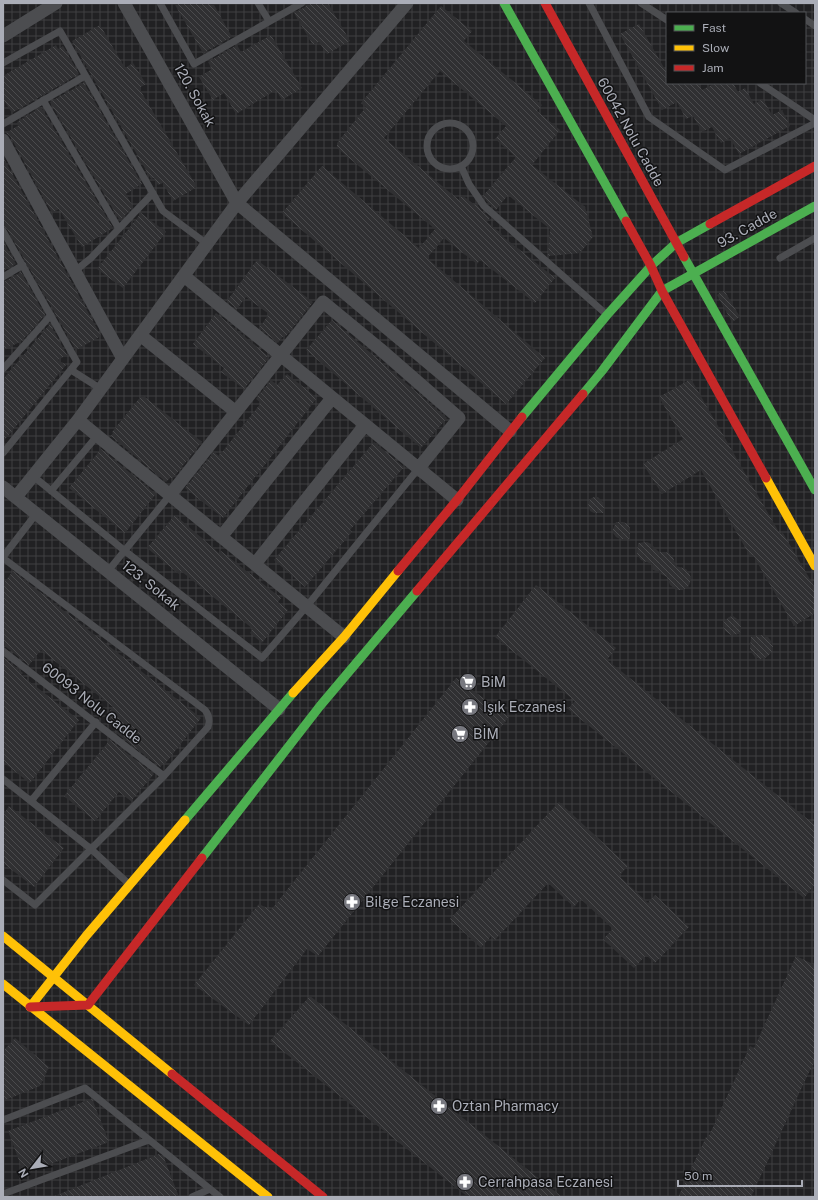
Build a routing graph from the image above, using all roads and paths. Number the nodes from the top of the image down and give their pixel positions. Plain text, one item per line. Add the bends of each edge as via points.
1 (56, 3) edge
2 (124, 3) edge
3 (160, 3) edge
4 (258, 3) edge
5 (302, 3) edge
6 (407, 3) edge
7 (504, 3) edge
8 (545, 3) edge
9 (590, 3) edge
10 (641, 3) edge
11 (781, 3) edge
12 (794, 12) edge
13 (666, 19) edge
14 (806, 20) edge
15 (269, 21) junction
16 (815, 26) edge
17 (3, 36) edge
18 (3, 63) edge
19 (85, 76) junction
20 (761, 84) edge
21 (43, 100) junction
22 (815, 122) edge
23 (3, 124) edge
24 (3, 140) edge
25 (461, 166) junction
26 (815, 166) edge
27 (153, 193) junction
28 (237, 203) junction
29 (815, 206) edge
30 (118, 229) junction
31 (3, 231) edge
32 (815, 238) edge
33 (676, 243) junction
34 (207, 244) junction
35 (780, 258) dead end
36 (22, 265) junction
37 (651, 266) junction
38 (75, 271) junction
39 (693, 274) junction
40 (184, 276) junction
41 (3, 277) edge
42 (662, 291) junction
43 (51, 315) junction
44 (607, 315) junction
45 (140, 335) junction
46 (281, 356) junction
47 (123, 359) junction
48 (3, 369) edge
49 (71, 370) junction
50 (100, 389) junction
51 (332, 398) junction
52 (236, 412) junction
53 (78, 420) junction
54 (365, 425) junction
55 (510, 431) junction
56 (97, 436) junction
57 (3, 452) edge
58 (418, 469) junction
59 (33, 476) junction
60 (3, 487) edge
61 (815, 490) edge
62 (52, 491) junction
63 (170, 495) junction
64 (16, 497) junction
65 (457, 500) junction
66 (36, 514) junction
67 (221, 537) junction
68 (125, 551) junction
69 (3, 557) edge
70 (255, 564) junction
71 (815, 566) edge
72 (108, 571) junction
73 (307, 606) junction
74 (344, 637) junction
75 (3, 651) edge
76 (279, 709) junction
77 (96, 722) junction
78 (164, 776) junction
79 (3, 779) edge
80 (31, 801) junction
81 (91, 849) junction
82 (3, 880) edge
83 (130, 884) junction
84 (3, 936) edge
85 (54, 976) junction
86 (3, 984) edge
87 (88, 1005) junction
88 (30, 1007) junction
89 (3, 1120) edge
90 (149, 1140) junction
91 (210, 1189) junction
92 (3, 1194) edge
93 (5, 1197) edge
94 (192, 1197) edge
95 (220, 1197) edge
96 (268, 1197) edge
97 (323, 1197) edge

1 - 17 street
2 - 28 street, 120. Sokak
3 - 15 lane via 194,64
4 - 15 lane
5 - 15 lane
6 - 28 street
7 - 37 street
8 - 33 street, 60042 Nolu Cadde
9 - 22 lane via 649,117 725,170
10 - 13 lane
11 - 12 lane
14 - 16 lane
18 - 19 lane via 60,31
19 - 21 lane
19 - 27 lane
20 - 22 lane
21 - 23 lane
21 - 30 lane
24 - 38 street
25 - 25 lane via 470,156 470,137 462,127 455,124 436,128 427,144 430,157 443,168
25 - 44 lane via 469,184 484,206
26 - 33 street
27 - 30 lane
27 - 34 lane via 163,211
28 - 34 street
28 - 55 street
29 - 39 street, 93. Cadde
30 - 38 lane
31 - 36 lane
32 - 35 lane
33 - 37 street
33 - 39 street, 60042 Nolu Cadde
34 - 40 street
36 - 41 lane
36 - 43 lane
37 - 42 street
37 - 44 street
38 - 47 street
39 - 42 street, 93. Cadde
39 - 61 street, 60042 Nolu Cadde
40 - 45 street
40 - 46 street
42 - 71 street
42 - 87 street via 602,371 320,706
43 - 48 lane
43 - 49 lane via 77,362
44 - 55 street
45 - 47 street
45 - 52 street
46 - 51 street
46 - 52 street
46 - 58 street via 323,302 459,418
47 - 50 street
49 - 50 lane
49 - 57 lane
50 - 53 street
51 - 54 street
51 - 67 street
52 - 63 street
53 - 56 street
53 - 59 street
54 - 58 street
54 - 70 street
55 - 65 street
56 - 62 lane
56 - 63 street
58 - 65 street
58 - 73 lane
59 - 62 lane
59 - 64 street
60 - 64 street, 123. Sokak
62 - 68 lane
63 - 67 street
63 - 68 lane
64 - 66 street, 123. Sokak
65 - 74 street
66 - 69 lane
66 - 72 street, 123. Sokak
67 - 70 street
68 - 72 lane
68 - 73 lane via 262,658
69 - 78 lane via 208,714 208,727
70 - 73 street
72 - 76 street, 123. Sokak
73 - 74 street
74 - 76 street
75 - 77 lane, 60093 Nolu Cadde
76 - 83 street
77 - 78 lane, 60093 Nolu Cadde
77 - 80 lane
78 - 81 lane
79 - 80 lane
80 - 81 lane
81 - 82 lane via 35,905
81 - 83 lane
83 - 85 street
84 - 85 street
85 - 87 street
85 - 88 street
86 - 88 street
87 - 88 street
87 - 97 street
88 - 96 street
89 - 90 lane via 85,1088
90 - 91 lane
90 - 92 lane
91 - 94 lane
91 - 95 lane
92 - 93 lane

